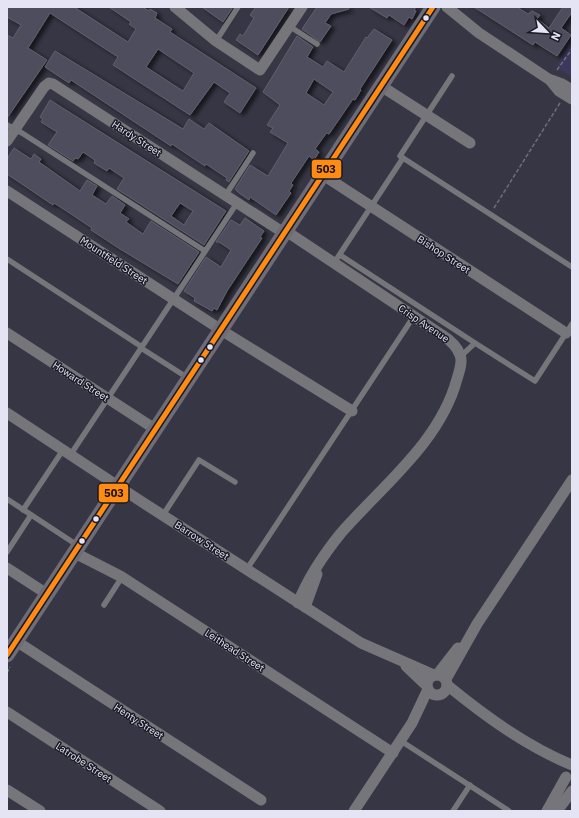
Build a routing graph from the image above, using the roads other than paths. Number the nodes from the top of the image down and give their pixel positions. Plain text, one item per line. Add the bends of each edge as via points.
1 (175, 7) edge
2 (238, 7) edge
3 (302, 7) edge
4 (433, 7) edge
5 (437, 7) edge
6 (448, 7) edge
7 (290, 26) junction
8 (479, 33) junction
9 (216, 41) junction
10 (317, 44) dead end
11 (452, 76) dead end
12 (381, 86) junction
13 (570, 95) edge
14 (427, 115) junction
15 (11, 127) edge
16 (7, 141) edge
17 (470, 143) dead end
18 (253, 153) dead end
19 (403, 158) junction
20 (323, 175) junction
21 (7, 191) edge
22 (226, 196) junction
23 (237, 203) junction
24 (371, 207) junction
25 (285, 232) junction
26 (205, 251) junction
27 (7, 259) edge
28 (337, 259) junction
29 (572, 267) edge
30 (396, 297) junction
31 (173, 299) junction
32 (414, 316) junction
33 (221, 329) junction
34 (569, 329) edge
35 (7, 333) edge
36 (475, 342) junction
37 (142, 347) junction
38 (461, 356) junction
39 (189, 378) junction
40 (107, 398) junction
41 (352, 411) junction
42 (7, 413) edge
43 (155, 429) junction
44 (67, 452) junction
45 (572, 480) edge
46 (235, 482) dead end
47 (122, 489) junction
48 (7, 499) edge
49 (23, 510) junction
50 (31, 515) junction
51 (163, 515) junction
52 (77, 550) junction
53 (7, 552) edge
54 (7, 568) edge
55 (247, 569) junction
56 (122, 577) junction
57 (47, 594) junction
58 (104, 605) dead end
59 (302, 605) junction
60 (11, 644) edge
61 (401, 662) junction
62 (440, 684) junction
63 (428, 688) junction
64 (7, 712) edge
65 (412, 723) junction
66 (401, 741) junction
67 (393, 753) junction
68 (569, 773) edge
69 (470, 785) junction
70 (7, 790) edge
71 (572, 791) edge
72 (261, 800) dead end
73 (40, 811) edge
74 (160, 811) edge
75 (354, 811) edge
76 (453, 811) edge
77 (509, 811) edge
78 (547, 811) edge
79 (557, 811) edge

1 - 9 street
2 - 9 lane
3 - 7 street
4 - 12 street
5 - 8 street via 452,20
6 - 8 street
7 - 9 street via 260,70
7 - 10 lane
8 - 13 street
11 - 14 lane
12 - 14 street
12 - 20 street
14 - 17 street
14 - 19 lane via 400,156
15 - 16 street, Hardy Street
15 - 22 street, Hardy Street via 44,87 53,84
15 - 26 lane
18 - 22 lane
19 - 24 lane
19 - 29 lane
20 - 24 street, Bishop Street
20 - 25 street
21 - 31 street, Mountfield Street
22 - 23 street, Hardy Street
23 - 25 street, Hardy Street
23 - 26 lane
24 - 28 lane
24 - 34 street, Bishop Street
25 - 28 street, Crisp Avenue
25 - 33 street
26 - 31 lane
27 - 37 lane
28 - 30 street, Crisp Avenue
30 - 32 street, Crisp Avenue
30 - 36 lane
31 - 33 street, Mountfield Street
31 - 37 lane
32 - 38 street, Crisp Avenue via 452,341
32 - 41 lane
33 - 39 street
33 - 41 street, Mountfield Street
34 - 36 lane via 535,381
35 - 40 street, Howard Street
36 - 38 lane
37 - 39 lane
37 - 40 lane
38 - 59 street via 454,392 438,423 418,450 341,533 325,555
39 - 43 street
40 - 43 street, Howard Street
40 - 44 lane
41 - 55 lane
42 - 44 street, Barrow Street
43 - 47 street
44 - 47 street, Barrow Street
44 - 49 lane
45 - 62 street
46 - 51 lane via 198,460
47 - 51 street, Barrow Street
47 - 52 street
48 - 49 lane
49 - 50 lane
50 - 52 lane
50 - 53 lane
51 - 55 street, Barrow Street
52 - 56 street, Leithead Street via 99,566
52 - 57 street
54 - 57 street
55 - 59 street, Barrow Street
56 - 58 lane
56 - 67 street, Leithead Street
57 - 60 street
59 - 61 street, Barrow Street via 361,643 391,655
60 - 72 street, Henty Street
61 - 62 street, Barrow Street
61 - 63 street, Barrow Street
62 - 63 street via 428,681
62 - 65 street
62 - 68 street, Barrow Street via 543,752
63 - 65 street
64 - 74 street, Latrobe Street
65 - 66 street
66 - 67 street
66 - 69 lane
67 - 75 street
68 - 78 street
69 - 76 lane
69 - 77 lane
70 - 73 street
71 - 79 street

